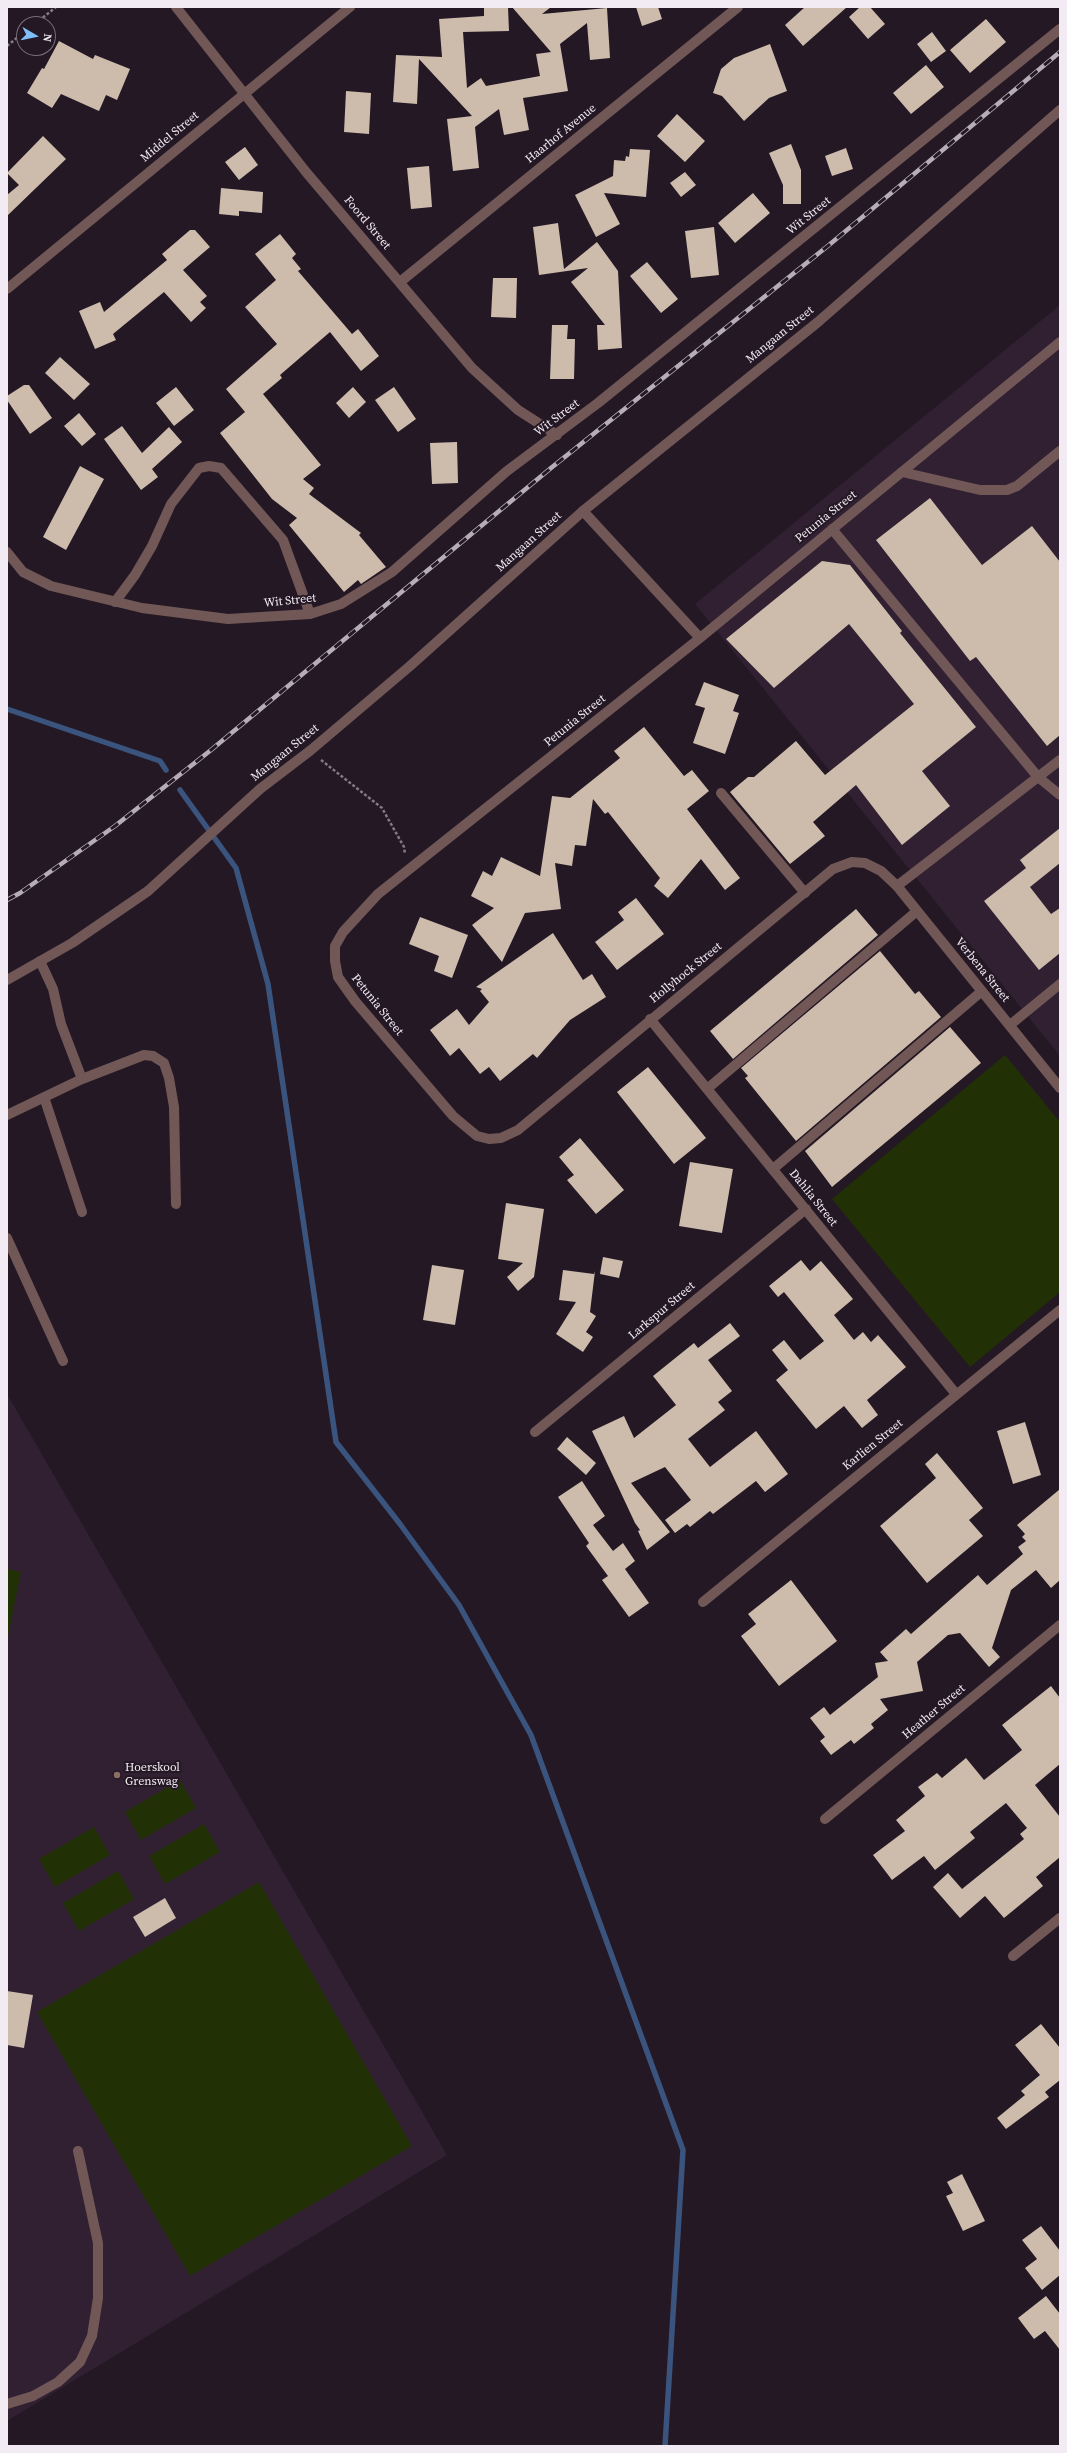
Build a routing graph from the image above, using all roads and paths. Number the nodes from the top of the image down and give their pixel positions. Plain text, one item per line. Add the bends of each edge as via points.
1 (56, 7) edge
2 (176, 7) edge
3 (350, 7) edge
4 (738, 7) edge
5 (45, 16) edge
6 (1060, 29) edge
7 (16, 39) edge
8 (7, 46) edge
9 (244, 93) junction
10 (1060, 110) edge
11 (400, 282) junction
12 (7, 289) edge
13 (1060, 342) edge
14 (557, 435) junction
15 (1060, 451) edge
16 (902, 472) junction
17 (583, 511) junction
18 (832, 529) junction
19 (7, 552) edge
20 (115, 602) junction
21 (310, 614) junction
22 (700, 638) junction
23 (311, 750) junction
24 (1060, 760) edge
25 (1038, 777) junction
26 (721, 793) dead end
27 (1060, 795) edge
28 (408, 870) junction
29 (881, 870) joint
30 (897, 886) junction
31 (805, 893) junction
32 (917, 911) junction
33 (40, 961) junction
34 (7, 980) edge
35 (1060, 984) edge
36 (982, 991) junction
37 (650, 1019) junction
38 (1010, 1025) junction
39 (82, 1079) junction
40 (1060, 1088) edge
41 (707, 1089) junction
42 (44, 1097) junction
43 (7, 1115) edge
44 (518, 1130) joint
45 (773, 1169) junction
46 (176, 1204) dead end
47 (806, 1209) junction
48 (82, 1212) dead end
49 (7, 1238) edge
50 (1060, 1310) edge
51 (63, 1361) dead end
52 (956, 1394) junction
53 (535, 1432) dead end
54 (703, 1602) dead end
55 (1060, 1625) edge
56 (825, 1819) dead end
57 (1060, 1918) edge
58 (1013, 1956) dead end
59 (78, 2151) dead end
60 (7, 2404) edge

1 - 5 path
2 - 9 street, Foord Street
3 - 9 street, Middel Street
4 - 11 street, Haarhof Avenue
6 - 14 street, Wit Street
7 - 8 path
9 - 11 street, Foord Street via 306,172
9 - 12 street, Middel Street
10 - 17 street, Mangaan Street via 818,322
11 - 14 street, Foord Street via 472,368 518,410
13 - 16 street, Petunia Street
14 - 21 street, Wit Street via 507,471 392,572 341,604
15 - 16 street via 1017,486 1007,490 980,490
16 - 18 street, Petunia Street
17 - 22 street
17 - 23 street, Mangaan Street via 410,666
18 - 22 street, Petunia Street
18 - 25 street
19 - 20 street, Wit Street via 23,572 41,582
20 - 21 street, Wit Street via 228,619
20 - 21 street via 152,546 171,504 200,468 209,466 221,468 282,540
22 - 28 street, Petunia Street
23 - 28 path via 333,771 382,808 404,847
23 - 33 street, Mangaan Street via 260,789 148,891 72,943
24 - 25 street
25 - 27 street
25 - 30 street
26 - 31 street
28 - 44 street, Petunia Street via 378,894 343,932 335,946 338,976 355,1001 467,1130 489,1139 501,1138
29 - 30 street, Verbena Street
29 - 31 street, Hollyhock Street via 865,863 852,862 833,869
30 - 32 street, Verbena Street
31 - 37 street, Hollyhock Street
32 - 36 street, Verbena Street
32 - 41 street
33 - 34 street, Mangaan Street
33 - 39 street via 53,989 61,1024
35 - 38 street
36 - 38 street, Verbena Street
36 - 45 street
37 - 41 street, Dahlia Street
37 - 44 street, Hollyhock Street
38 - 40 street, Verbena Street
39 - 42 street
39 - 46 street via 144,1055 154,1056 164,1063 170,1078 174,1107
41 - 45 street, Dahlia Street
42 - 43 street
42 - 48 street
45 - 47 street, Dahlia Street
47 - 52 street, Dahlia Street
47 - 53 street, Larkspur Street
49 - 51 street
50 - 52 street, Karlien Street
52 - 54 street, Karlien Street
55 - 56 street, Heather Street
57 - 58 street
59 - 60 street via 98,2243 98,2298 92,2336 80,2362 58,2382 33,2396

